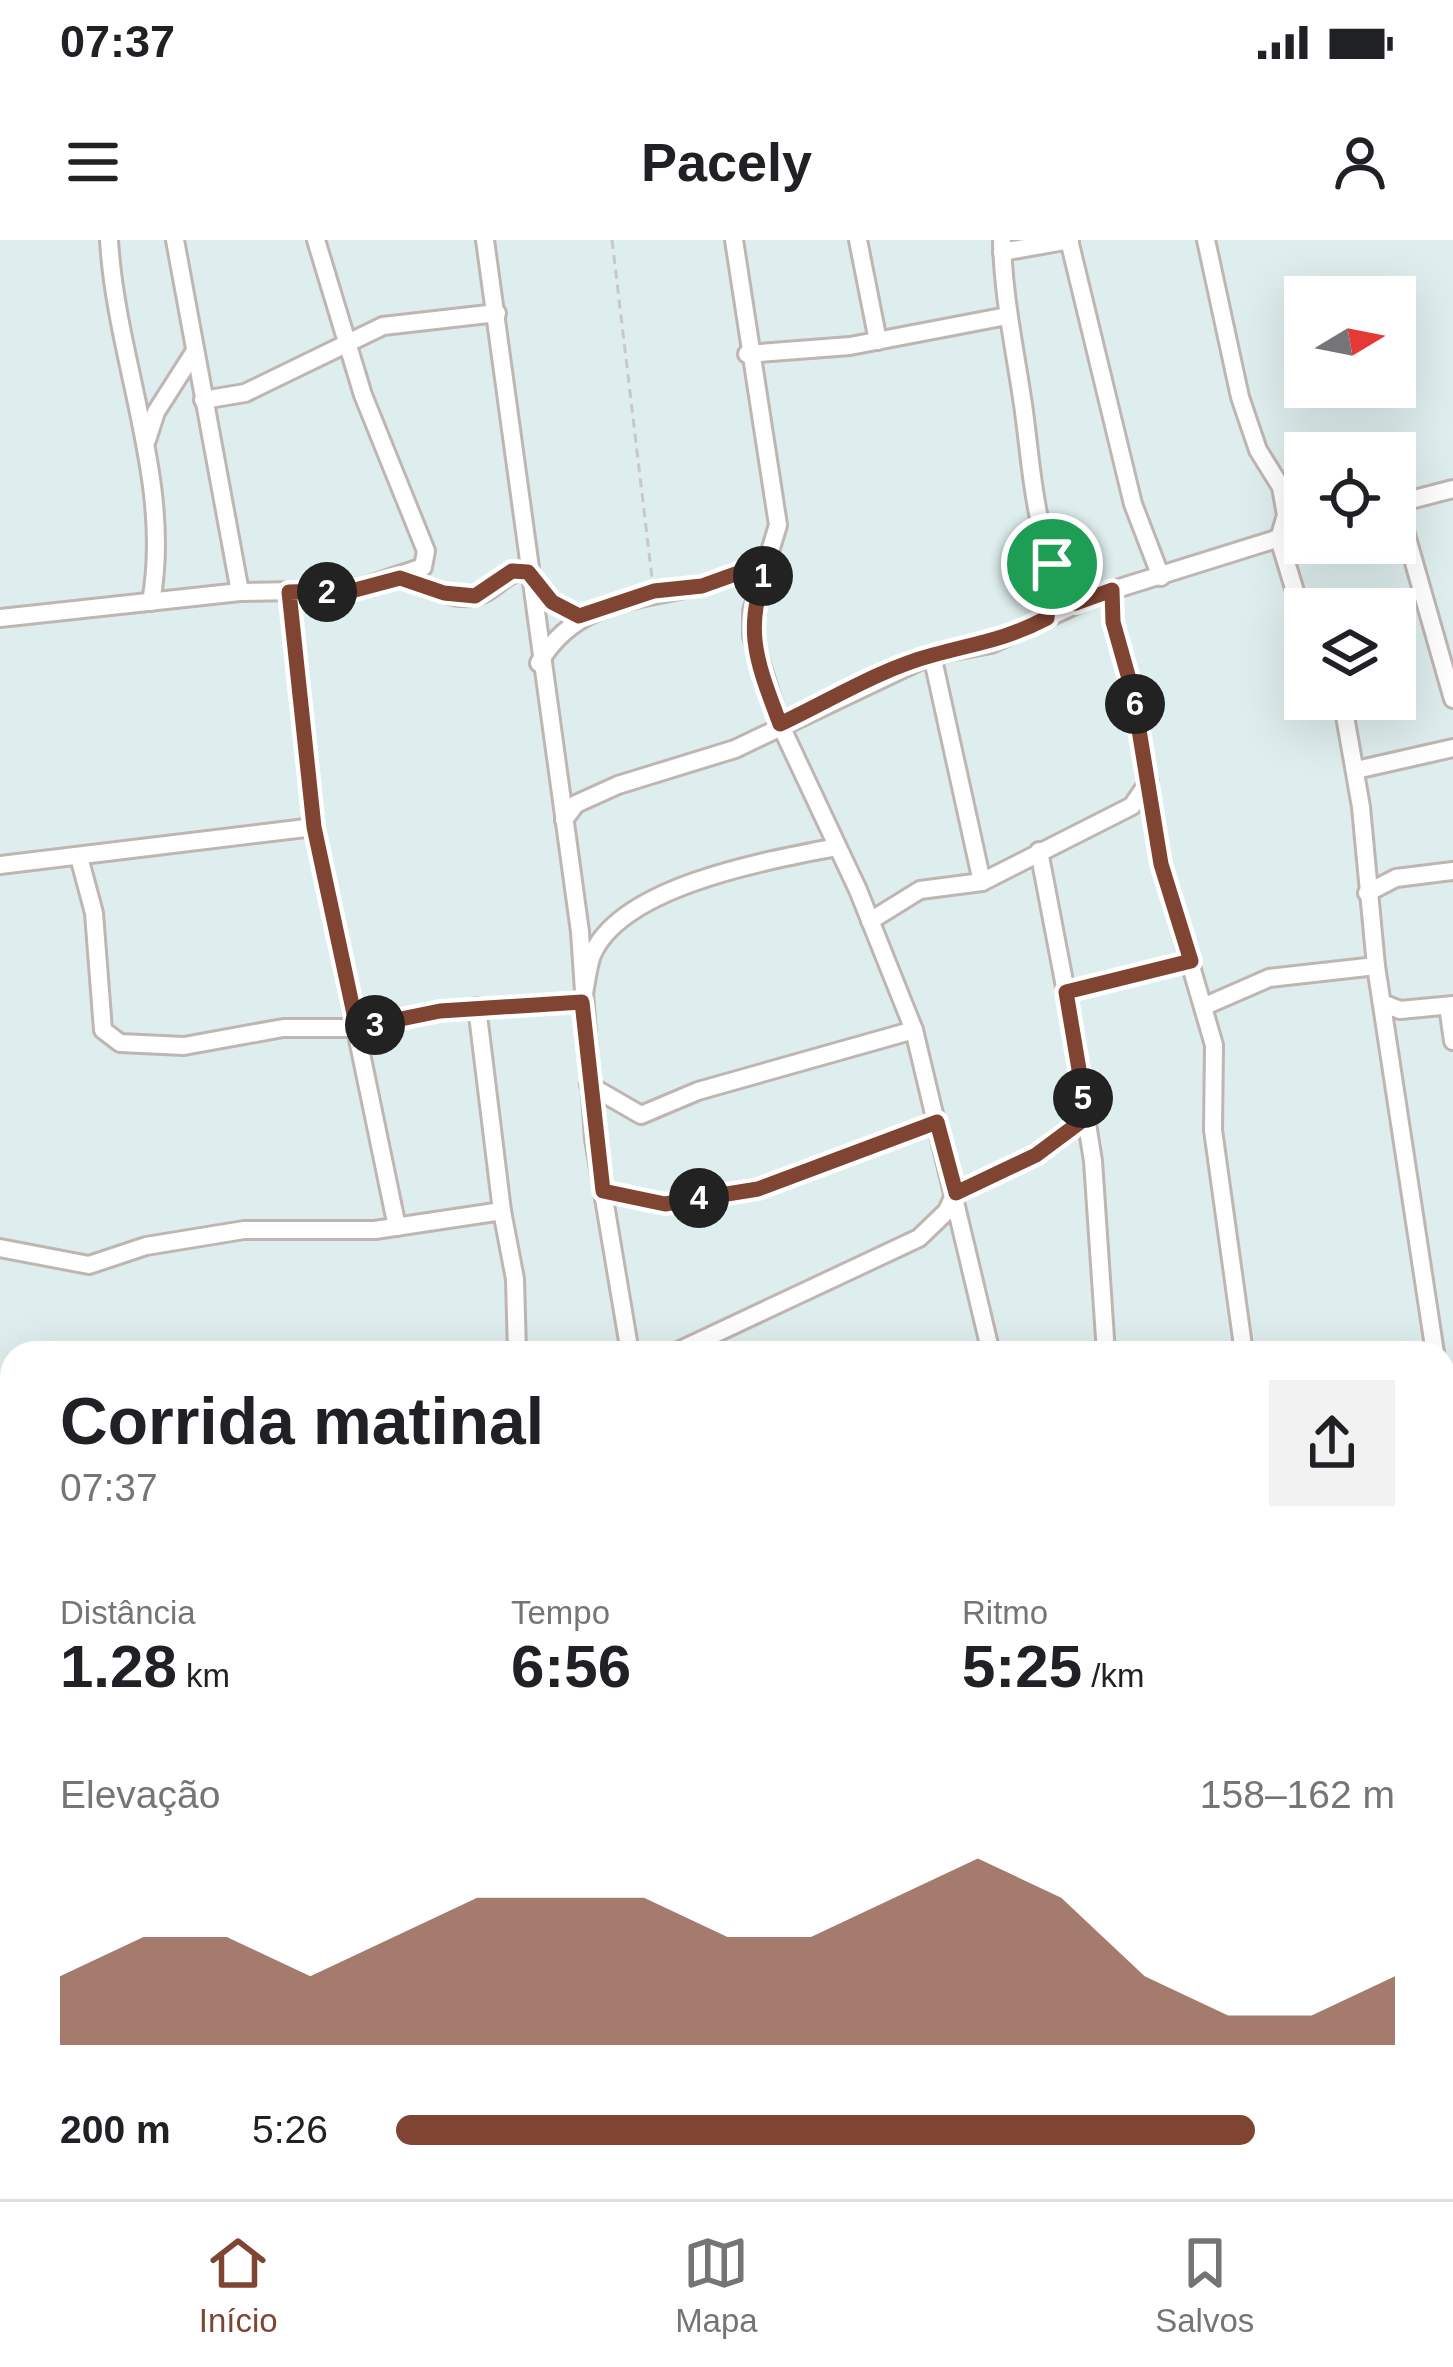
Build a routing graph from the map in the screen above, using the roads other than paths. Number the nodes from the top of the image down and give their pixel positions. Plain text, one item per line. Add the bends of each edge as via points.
1 (109, 240) edge
2 (175, 240) edge
3 (316, 240) edge
4 (485, 240) edge
5 (734, 240) edge
6 (858, 240) edge
7 (1070, 240) edge
8 (1206, 240) edge
9 (1002, 246) edge
10 (497, 313) junction
11 (1007, 316) junction
12 (878, 341) junction
13 (346, 344) junction
14 (194, 354) junction
15 (747, 354) junction
16 (203, 400) junction
17 (147, 447) junction
18 (1453, 489) edge
19 (1416, 499) edge
20 (1284, 537) edge
21 (1279, 539) junction
22 (769, 562) junction
23 (1052, 564) junction
24 (1414, 564) edge
25 (528, 572) junction
26 (1161, 577) junction
27 (400, 578) junction
28 (1294, 588) edge
29 (1112, 590) junction
30 (240, 592) junction
31 (289, 592) junction
32 (151, 602) junction
33 (1076, 603) junction
34 (579, 616) junction
35 (0, 618) edge
36 (1047, 618) junction
37 (932, 655) junction
38 (539, 663) junction
39 (1453, 699) edge
40 (1346, 720) edge
41 (780, 724) junction
42 (1453, 748) edge
43 (1356, 770) junction
44 (1149, 780) junction
45 (568, 799) junction
46 (314, 827) junction
47 (837, 847) junction
48 (1039, 851) junction
49 (80, 857) junction
50 (0, 865) edge
51 (1453, 871) edge
52 (982, 882) junction
53 (1367, 892) junction
54 (870, 921) junction
55 (1191, 961) junction
56 (1376, 965) junction
57 (1066, 992) junction
58 (582, 1002) junction
59 (1382, 1003) junction
60 (1205, 1006) junction
61 (1450, 1006) edge
62 (477, 1007) junction
63 (357, 1028) junction
64 (914, 1030) junction
65 (1453, 1041) edge
66 (589, 1085) junction
67 (1087, 1117) junction
68 (937, 1122) junction
69 (603, 1191) junction
70 (956, 1193) junction
71 (502, 1211) junction
72 (397, 1226) junction
73 (0, 1248) edge
74 (518, 1341) edge
75 (628, 1341) edge
76 (700, 1341) edge
77 (988, 1341) edge
78 (1105, 1341) edge
79 (1242, 1341) edge
80 (1433, 1341) edge

1 - 17 street via 124,362
2 - 14 street
3 - 13 street
4 - 10 street
5 - 15 street
6 - 12 street
7 - 9 street
7 - 26 street via 1133,505
8 - 21 street via 1240,397 1280,487 1286,515
9 - 11 street
10 - 13 street via 383,326
10 - 25 street
11 - 12 street
11 - 23 street
12 - 15 street
13 - 16 street via 245,394
13 - 27 street via 426,551 423,567
14 - 16 street
14 - 17 street via 156,412
15 - 22 street via 777,510
16 - 30 street
17 - 32 street via 156,524
18 - 19 street
20 - 21 street
21 - 26 street
21 - 28 street
22 - 34 street
22 - 41 street via 752,636
23 - 33 street
23 - 36 street
24 - 39 street
25 - 27 street via 512,571 475,596
25 - 34 street via 552,602
25 - 38 street
26 - 29 street
27 - 31 street via 355,590
29 - 33 street
29 - 44 street
30 - 31 street
30 - 32 street
31 - 46 street
32 - 35 street
33 - 36 street
34 - 38 street
36 - 37 street via 991,644
37 - 41 street
37 - 52 street
38 - 45 street
40 - 43 street
41 - 45 street via 735,749
41 - 47 street
42 - 43 street
43 - 53 street
44 - 48 street via 1132,806
44 - 55 street via 1161,864
45 - 58 street
46 - 49 street
46 - 63 street
47 - 54 street
47 - 58 street via 770,860 632,911 592,955
48 - 52 street
48 - 57 street
49 - 50 street
49 - 63 street via 94,914 98,1007 110,1038 184,1046 283,1028
51 - 53 street via 1396,878
52 - 54 street via 920,890
53 - 56 street
54 - 64 street
55 - 57 street
55 - 60 street
56 - 59 street
56 - 60 street via 1269,979
57 - 67 street
58 - 62 street
58 - 66 street
59 - 61 street via 1400,1010
59 - 80 street
60 - 79 street
61 - 65 street
62 - 63 street
62 - 71 street
63 - 72 street
64 - 66 street via 641,1115
64 - 68 street
66 - 69 street
67 - 70 street via 1036,1155
67 - 78 street
68 - 69 street via 758,1189 665,1204
68 - 70 street
69 - 75 street
70 - 76 street via 919,1238
70 - 77 street
71 - 72 street
71 - 74 street
72 - 73 street via 244,1230 89,1265

